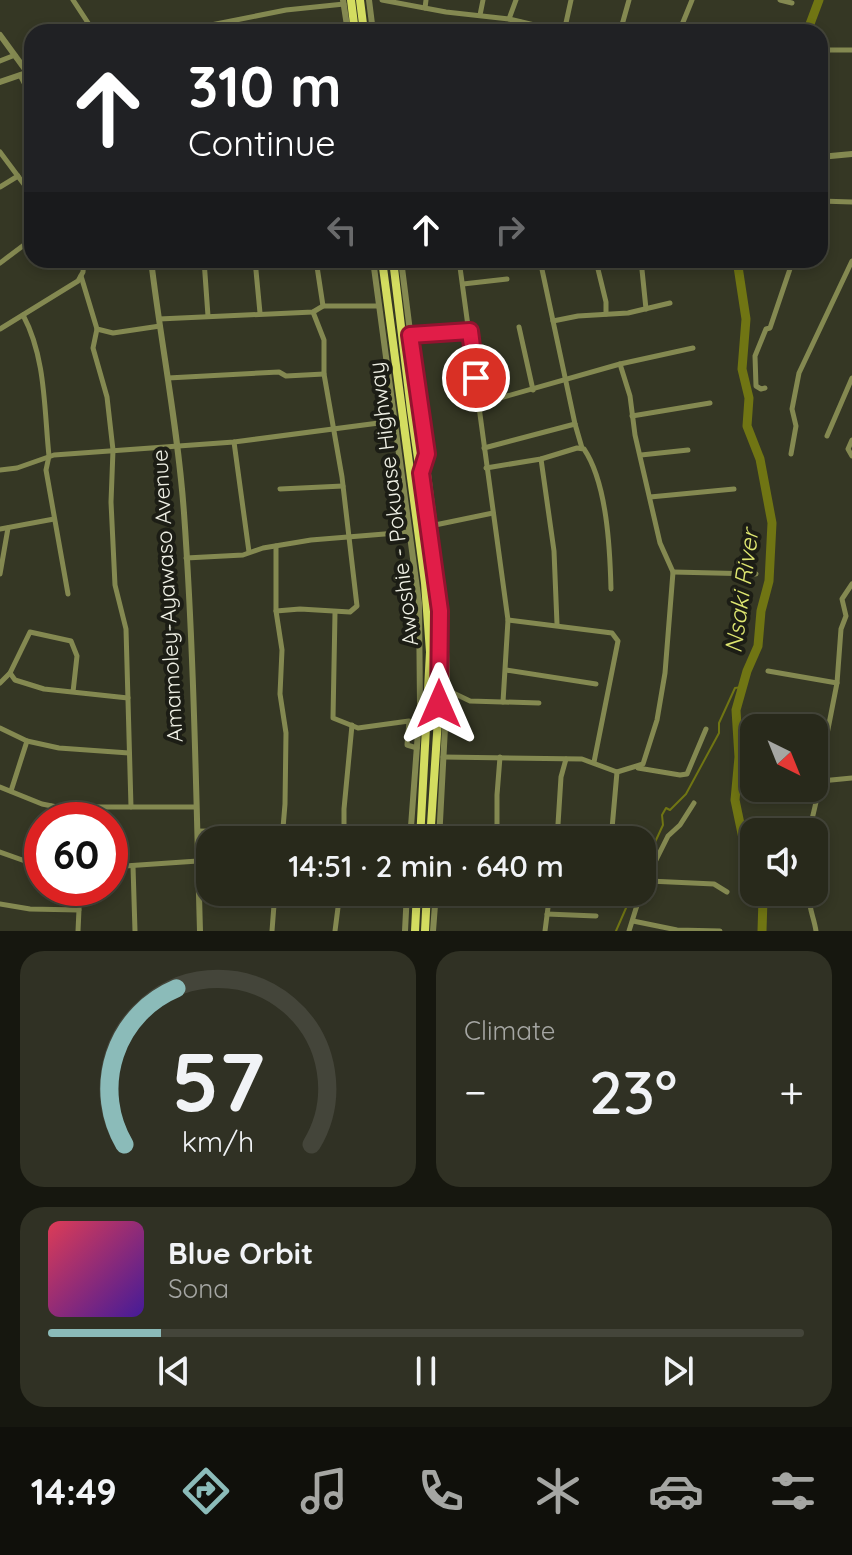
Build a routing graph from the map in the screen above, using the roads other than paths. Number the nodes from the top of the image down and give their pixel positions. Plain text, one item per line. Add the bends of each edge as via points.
1 (285, 0) edge
2 (360, 0) edge
3 (369, 0) edge
4 (382, 0) edge
5 (426, 0) edge
6 (483, 0) edge
7 (516, 0) edge
8 (571, 0) edge
9 (629, 0) edge
10 (692, 0) edge
11 (780, 0) edge
12 (77, 1) edge
13 (346, 1) edge
14 (792, 3) dead end
15 (425, 8) junction
16 (286, 10) junction
17 (480, 15) junction
18 (509, 19) junction
19 (520, 22) joint
20 (90, 24) edge
21 (208, 24) edge
22 (347, 24) edge
23 (353, 24) edge
24 (363, 24) edge
25 (372, 24) edge
26 (529, 24) edge
27 (566, 24) edge
28 (622, 24) edge
29 (682, 24) edge
30 (0, 35) edge
31 (828, 50) dead end
32 (852, 50) edge
33 (15, 55) junction
34 (0, 61) edge
35 (24, 70) edge
36 (24, 74) edge
37 (0, 82) edge
38 (0, 152) edge
39 (852, 154) edge
40 (828, 156) edge
41 (18, 176) junction
42 (24, 184) edge
43 (0, 187) edge
44 (828, 201) edge
45 (852, 202) edge
46 (24, 245) edge
47 (852, 261) edge
48 (0, 263) edge
49 (85, 268) edge
50 (152, 268) edge
51 (205, 268) edge
52 (256, 268) edge
53 (317, 268) edge
54 (374, 268) edge
55 (383, 268) edge
56 (394, 268) edge
57 (402, 268) edge
58 (460, 268) edge
59 (542, 268) edge
60 (598, 268) edge
61 (642, 268) edge
62 (790, 268) edge
63 (81, 276) junction
64 (507, 279) dead end
65 (463, 284) junction
66 (670, 303) dead end
67 (323, 306) junction
68 (378, 306) junction
69 (646, 309) junction
70 (313, 312) junction
71 (260, 313) junction
72 (606, 314) junction
73 (23, 315) junction
74 (208, 316) junction
75 (553, 321) junction
76 (159, 323) junction
77 (519, 327) dead end
78 (0, 329) edge
79 (97, 329) junction
80 (470, 331) junction
81 (410, 335) junction
82 (693, 348) dead end
83 (620, 364) junction
84 (324, 374) junction
85 (168, 378) junction
86 (852, 378) edge
87 (567, 379) junction
88 (765, 388) dead end
89 (533, 390) junction
90 (710, 403) dead end
91 (841, 403) junction
92 (479, 404) junction
93 (852, 407) edge
94 (632, 416) junction
95 (394, 421) junction
96 (575, 424) junction
97 (333, 429) junction
98 (827, 436) dead end
99 (852, 440) edge
100 (234, 442) junction
101 (178, 447) junction
102 (484, 448) junction
103 (582, 448) junction
104 (113, 450) junction
105 (688, 450) dead end
106 (427, 454) junction
107 (791, 454) dead end
108 (641, 455) junction
109 (49, 456) junction
110 (852, 456) edge
111 (541, 459) junction
112 (486, 468) junction
113 (0, 470) edge
114 (421, 473) junction
115 (343, 486) junction
116 (280, 489) dead end
117 (734, 489) dead end
118 (650, 497) junction
119 (493, 513) junction
120 (54, 519) junction
121 (435, 525) junction
122 (8, 528) junction
123 (0, 529) edge
124 (409, 532) junction
125 (349, 536) junction
126 (276, 546) junction
127 (249, 552) junction
128 (186, 558) junction
129 (673, 572) junction
130 (0, 574) edge
131 (756, 574) dead end
132 (852, 584) edge
133 (611, 589) dead end
134 (68, 594) dead end
135 (276, 611) junction
136 (335, 612) junction
137 (849, 616) edge
138 (508, 620) junction
139 (557, 624) junction
140 (506, 670) junction
141 (768, 671) dead end
142 (10, 673) junction
143 (0, 683) edge
144 (837, 683) junction
145 (596, 684) dead end
146 (447, 690) junction
147 (73, 692) junction
148 (128, 698) junction
149 (503, 702) junction
150 (539, 703) dead end
151 (427, 724) junction
152 (352, 725) junction
153 (0, 728) edge
154 (437, 729) junction
155 (706, 729) dead end
156 (828, 729) edge
157 (27, 741) junction
158 (417, 748) junction
159 (129, 753) junction
160 (443, 757) junction
161 (500, 757) junction
162 (566, 759) junction
163 (594, 762) junction
164 (635, 768) junction
165 (617, 772) junction
166 (852, 778) edge
167 (828, 780) edge
168 (0, 787) edge
169 (11, 791) junction
170 (40, 802) edge
171 (694, 803) dead end
172 (128, 807) edge
173 (131, 807) junction
174 (196, 807) junction
175 (198, 826) edge
176 (282, 826) edge
177 (344, 826) edge
178 (411, 826) edge
179 (421, 826) edge
180 (431, 826) edge
181 (440, 826) edge
182 (497, 826) edge
183 (558, 826) edge
184 (612, 826) edge
185 (0, 854) edge
186 (656, 859) edge
187 (24, 861) edge
188 (196, 861) edge
189 (128, 866) edge
190 (133, 866) junction
191 (656, 880) edge
192 (727, 892) dead end
193 (0, 904) edge
194 (79, 906) edge
195 (199, 906) edge
196 (274, 906) edge
197 (338, 906) edge
198 (406, 906) edge
199 (416, 906) edge
200 (426, 906) edge
201 (435, 906) edge
202 (548, 906) edge
203 (638, 906) edge
204 (810, 906) edge
205 (79, 910) junction
206 (547, 914) junction
207 (596, 916) dead end
208 (633, 921) junction
209 (78, 931) edge
210 (135, 931) edge
211 (200, 931) edge
212 (272, 931) edge
213 (335, 931) edge
214 (405, 931) edge
215 (415, 931) edge
216 (425, 931) edge
217 (433, 931) edge
218 (545, 931) edge
219 (629, 931) edge
220 (720, 931) edge
221 (816, 931) edge

1 - 16 street
2 - 24 main road
3 - 25 street
4 - 15 street
5 - 15 street
6 - 17 street
7 - 18 street
8 - 27 street
9 - 28 street
10 - 29 street
11 - 14 street
12 - 20 street
13 - 16 street
13 - 22 street
13 - 23 main road
15 - 17 street
16 - 21 street
17 - 18 street
18 - 19 street
19 - 26 street
30 - 33 street
31 - 32 street
33 - 34 street
33 - 35 street
36 - 37 street
38 - 41 street
39 - 40 street
41 - 42 street
41 - 43 street
44 - 45 street
46 - 48 street
47 - 107 street via 799,373
49 - 63 street
50 - 76 street, Amamoley-Ayawaso Avenue
51 - 74 street
52 - 71 street
53 - 67 street
54 - 68 street
55 - 151 main road, Awoshie - Pokuase Highway via 425,583 430,652
56 - 114 main road, Awoshie - Pokuase Highway
57 - 81 street
58 - 65 street
59 - 75 street
60 - 72 street
61 - 69 street
62 - 88 street via 755,356 756,386
63 - 73 street
63 - 79 street
64 - 65 street
65 - 80 street
66 - 69 street
67 - 68 street
67 - 70 street
68 - 95 street
69 - 72 street
70 - 71 street
70 - 84 street via 324,340
71 - 74 street
72 - 75 street
73 - 78 street
73 - 109 street via 38,358
74 - 76 street
75 - 87 street
76 - 79 street via 113,333
76 - 85 street, Amamoley-Ayawaso Avenue
77 - 89 street
79 - 104 street via 93,348 107,397
80 - 81 street
80 - 92 street
81 - 106 street
82 - 83 street
83 - 87 street
83 - 94 street
84 - 85 street
84 - 97 street
85 - 101 street, Amamoley-Ayawaso Avenue
86 - 91 street
87 - 89 street
87 - 96 street
89 - 92 street
90 - 94 street
91 - 93 street
91 - 98 street
92 - 102 street
94 - 108 street
95 - 97 street
95 - 124 street
96 - 102 street
96 - 103 street
97 - 100 street
97 - 115 street
99 - 110 street
100 - 101 street
100 - 127 street
101 - 104 street
101 - 128 street, Amamoley-Ayawaso Avenue
102 - 112 street
103 - 111 street
103 - 133 street via 606,517
104 - 109 street
104 - 148 street via 115,585 126,629
105 - 108 street
106 - 114 main road
106 - 121 street
108 - 118 street
109 - 113 street
109 - 120 street via 46,470
111 - 112 street
111 - 139 street
112 - 119 street
114 - 154 main road, Awoshie - Pokuase Highway via 440,611
115 - 116 street
115 - 125 street
117 - 118 street
118 - 129 street
119 - 121 street
119 - 138 street
120 - 122 street
120 - 134 street
121 - 146 street
122 - 123 street
122 - 130 street
124 - 125 street
124 - 158 street via 419,603
125 - 126 street
125 - 136 street via 357,606
126 - 127 street
126 - 135 street
127 - 128 street
128 - 174 street, Amamoley-Ayawaso Avenue
129 - 131 street
129 - 164 street via 657,720 647,757
132 - 137 street via 842,599
135 - 136 street
135 - 176 street via 286,733
136 - 152 street via 333,718
137 - 144 street via 841,629
138 - 139 street
138 - 140 street
139 - 163 street via 612,633 618,641
140 - 145 street
140 - 149 street
141 - 144 street
142 - 143 street
142 - 147 street via 15,680 44,689
142 - 147 street via 30,632 67,638 77,656
144 - 156 street
146 - 149 street via 470,701
146 - 160 street
147 - 148 street
148 - 159 street
149 - 150 street
151 - 154 main road
151 - 179 main road, Awoshie - Pokuase Highway
152 - 158 street via 409,721 407,745
152 - 177 street
153 - 157 street
154 - 180 main road, Awoshie - Pokuase Highway
155 - 164 street via 687,774
157 - 159 street
157 - 169 street
158 - 178 street
159 - 173 street
160 - 161 street
160 - 181 street
161 - 162 street
161 - 182 street
162 - 163 street
162 - 183 street
163 - 165 street
164 - 165 street
165 - 184 street
166 - 167 street
168 - 169 street
169 - 170 street
171 - 186 street
172 - 173 street
173 - 174 street
174 - 175 street, Amamoley-Ayawaso Avenue
185 - 187 street
188 - 190 street
189 - 190 street
190 - 210 street
191 - 192 street via 714,884
193 - 205 street
194 - 205 street
195 - 211 street, Amamoley-Ayawaso Avenue
196 - 212 street
197 - 213 street
198 - 214 street
199 - 215 main road
200 - 216 main road
201 - 217 street
202 - 206 street
203 - 208 street
204 - 221 street
205 - 209 street
206 - 207 street
206 - 218 street
208 - 219 street
208 - 220 street

